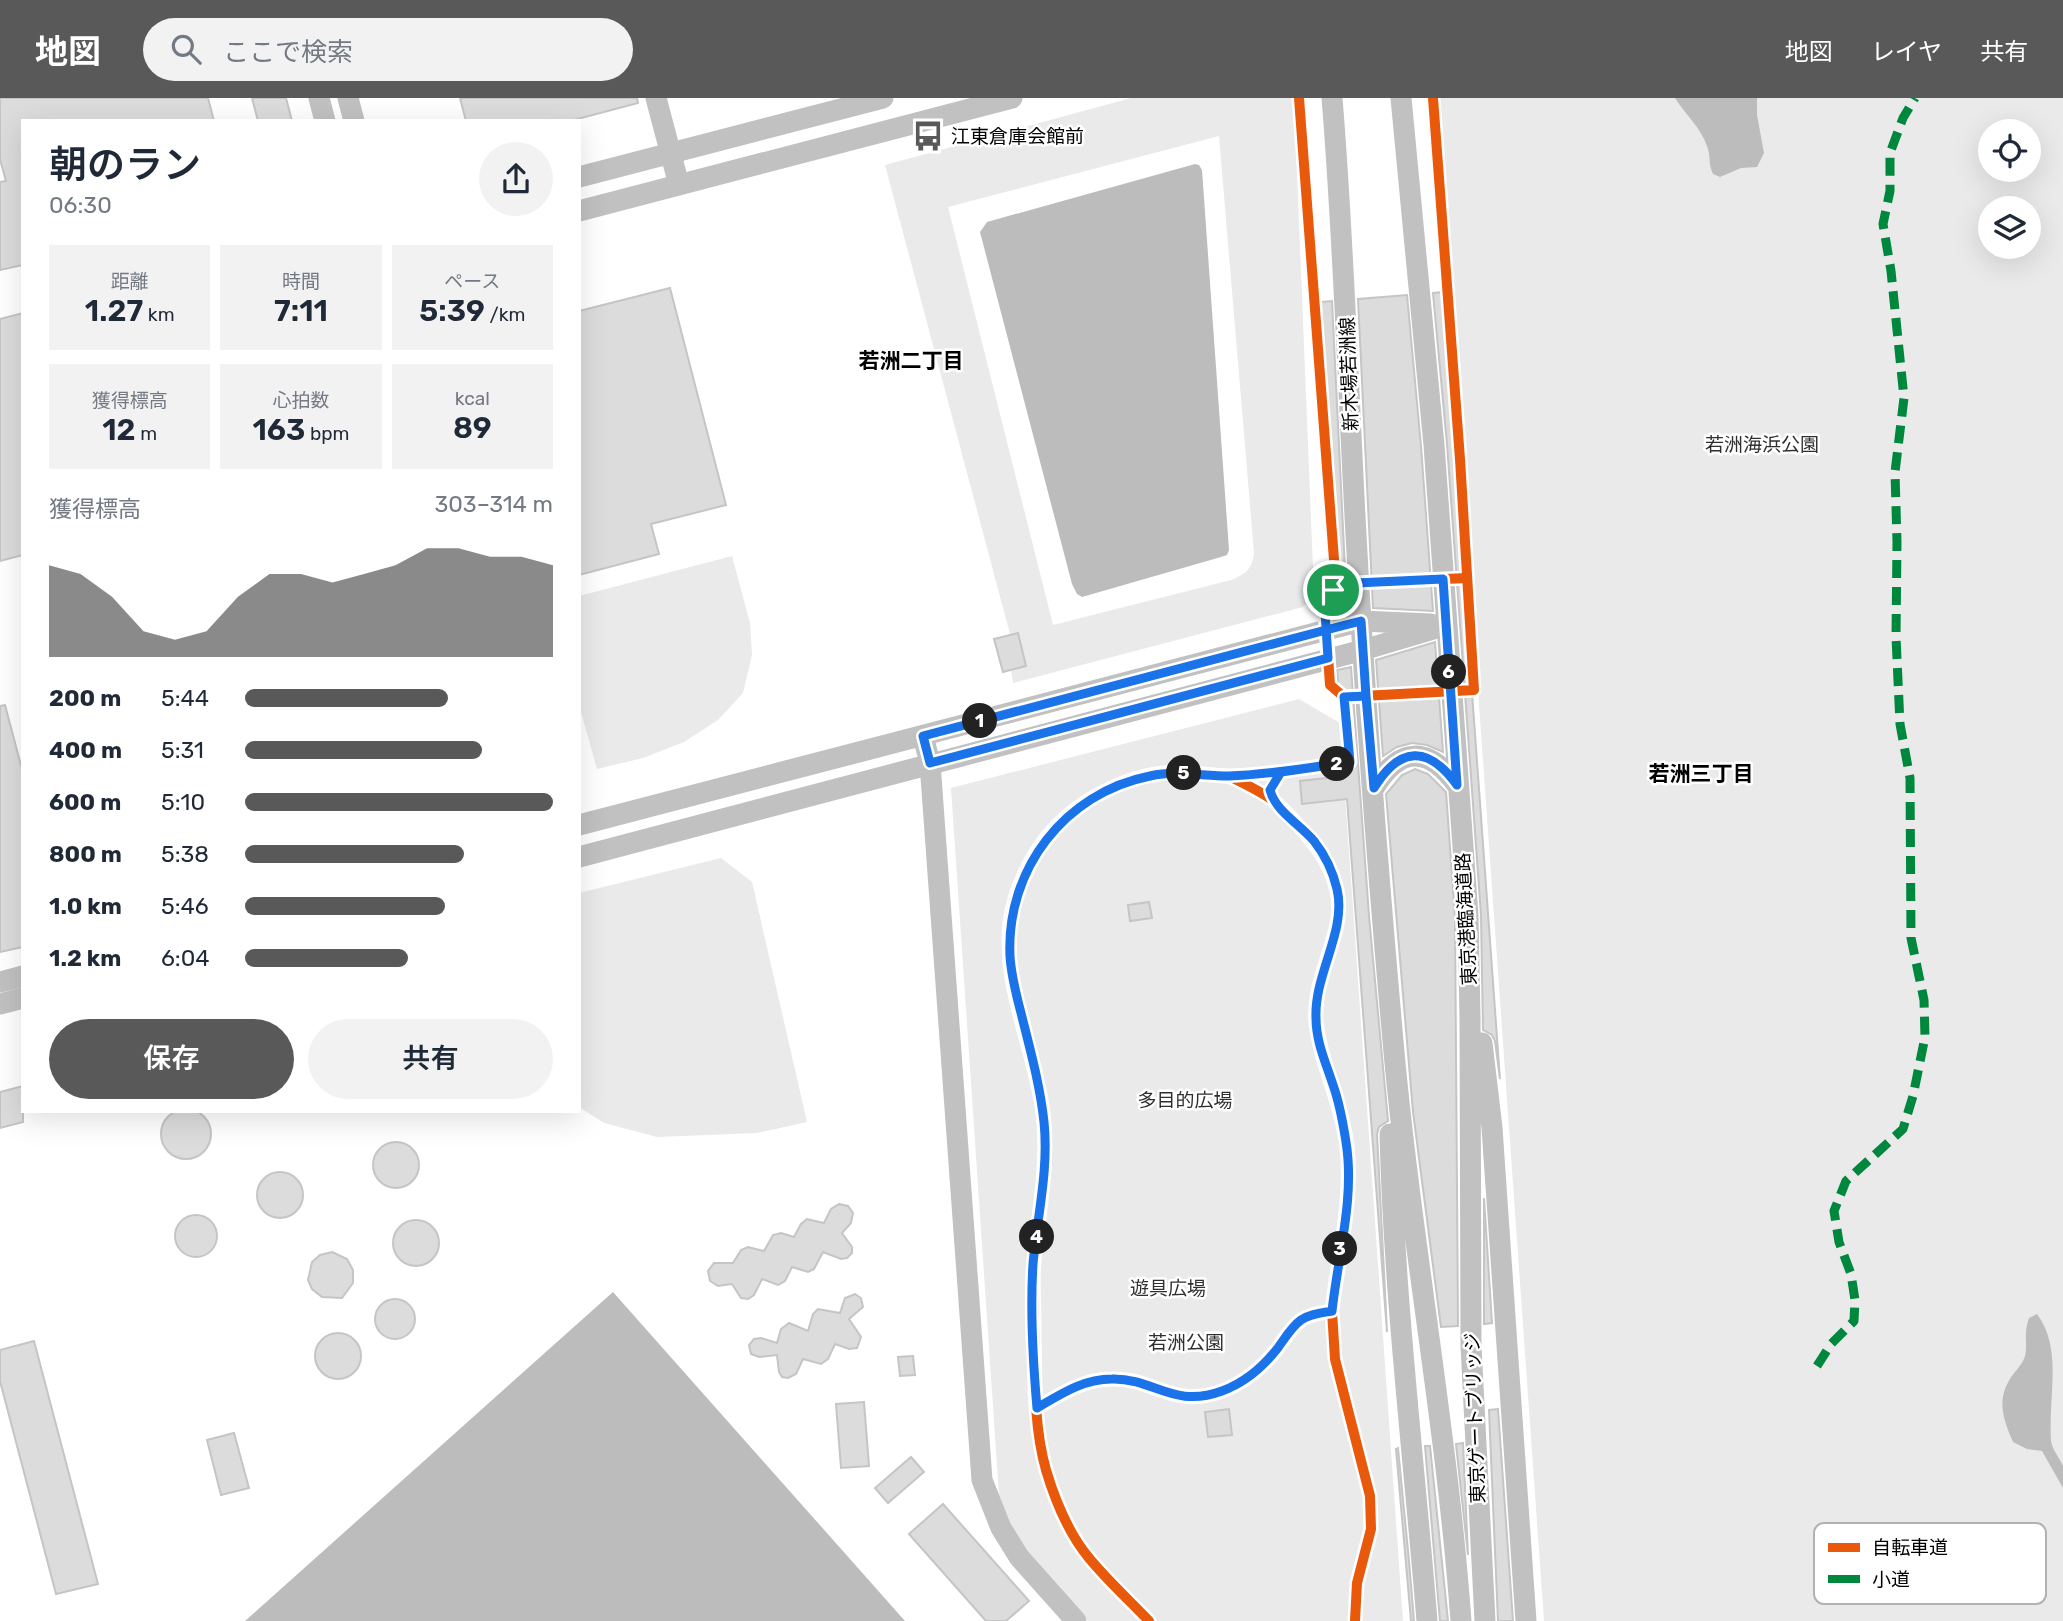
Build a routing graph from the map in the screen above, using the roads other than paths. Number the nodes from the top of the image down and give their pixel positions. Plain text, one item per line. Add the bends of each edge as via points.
1 (319, 98) edge
2 (348, 98) edge
3 (656, 98) edge
4 (883, 98) edge
5 (1012, 98) edge
6 (1332, 98) edge
7 (1401, 98) edge
8 (324, 119) edge
9 (353, 119) edge
10 (671, 153) junction
11 (581, 176) edge
12 (679, 185) junction
13 (581, 210) edge
14 (1361, 621) junction
15 (1447, 625) junction
16 (1363, 650) junction
17 (923, 736) junction
18 (930, 763) junction
19 (1457, 785) junction
20 (1374, 788) junction
21 (581, 824) edge
22 (581, 856) edge
23 (1468, 916) junction
24 (1384, 933) junction
25 (21, 977) edge
26 (0, 982) edge
27 (21, 999) edge
28 (0, 1004) edge
29 (1470, 1214) joint
30 (1076, 1621) edge
31 (1426, 1621) edge
32 (1461, 1621) edge
33 (1485, 1621) edge
34 (1526, 1621) edge

1 - 8 street
2 - 9 street
3 - 10 street
4 - 10 street
5 - 12 street
6 - 14 street, 新木場若洲線
7 - 15 street
10 - 11 street
10 - 12 street
12 - 13 street
14 - 15 street
14 - 16 street, 新木場若洲線
14 - 17 street
15 - 16 street
15 - 19 street, 東京港臨海道路
16 - 18 street
16 - 20 street
17 - 18 street
17 - 21 street
18 - 22 street
18 - 30 street via 982,1480 1001,1528 1019,1557
19 - 20 street via 1434,759 1420,756 1393,765
19 - 23 street, 東京港臨海道路
20 - 24 street
23 - 29 street, 東京港臨海道路
23 - 34 street via 1492,1128
24 - 31 street via 1392,1222
24 - 32 street, 東京ゲートブリッジ via 1412,1220 1447,1472
25 - 26 street
27 - 28 street
29 - 33 street, 東京ゲートブリッジ via 1472,1386

